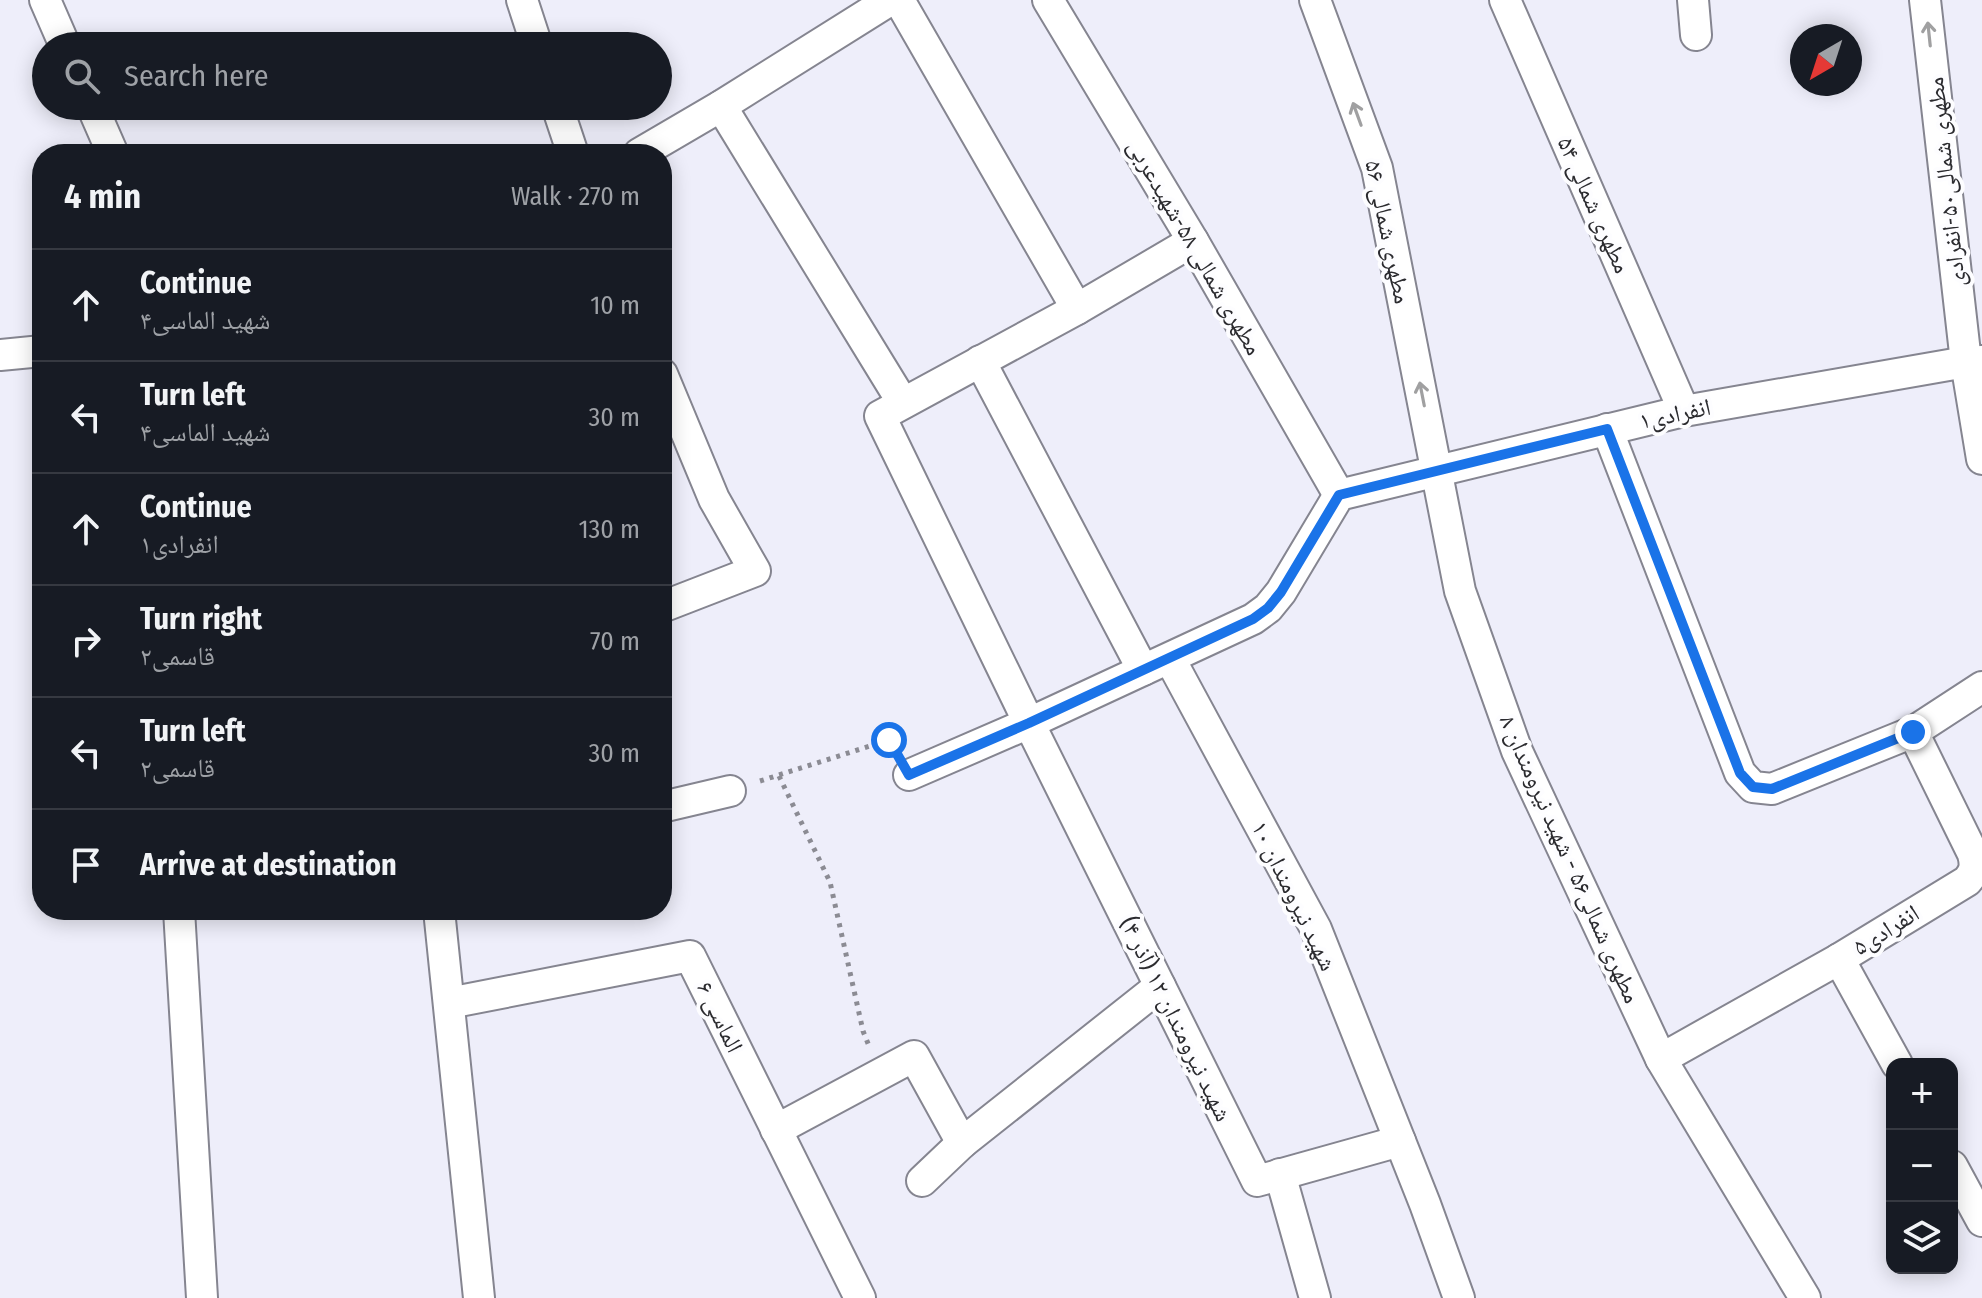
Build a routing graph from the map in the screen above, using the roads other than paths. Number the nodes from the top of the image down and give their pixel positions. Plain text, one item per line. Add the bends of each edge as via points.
1 (45, 0) edge
2 (522, 0) edge
3 (890, 0) edge
4 (899, 0) edge
5 (1048, 0) edge
6 (1315, 0) edge
7 (1505, 0) edge
8 (1693, 0) edge
9 (1925, 0) edge
10 (59, 32) edge
11 (532, 32) edge
12 (1696, 35) dead end
13 (721, 106) junction
14 (98, 120) edge
15 (562, 120) edge
16 (109, 144) edge
17 (570, 144) edge
18 (656, 144) edge
19 (1193, 241) junction
20 (1077, 309) junction
21 (32, 352) edge
22 (0, 355) edge
23 (980, 361) junction
24 (1974, 361) edge
25 (891, 410) junction
26 (1684, 411) junction
27 (1607, 429) junction
28 (673, 431) edge
29 (1982, 459) edge
30 (1437, 470) junction
31 (1339, 495) junction
32 (672, 603) edge
33 (1157, 664) junction
34 (1982, 687) edge
35 (1029, 723) junction
36 (1913, 732) junction
37 (909, 775) road end
38 (730, 791) dead end
39 (672, 805) edge
40 (180, 920) edge
41 (440, 920) edge
42 (1839, 959) junction
43 (1160, 986) junction
44 (449, 1003) junction
45 (1894, 1058) edge
46 (1661, 1059) junction
47 (776, 1130) junction
48 (1400, 1141) junction
49 (962, 1143) junction
50 (1280, 1174) junction
51 (1958, 1177) edge
52 (922, 1181) dead end
53 (1982, 1221) edge
54 (202, 1298) edge
55 (479, 1298) edge
56 (860, 1298) edge
57 (1315, 1298) edge
58 (1459, 1298) edge
59 (1805, 1298) edge

1 - 10 street
2 - 11 street
3 - 13 street
4 - 20 street
5 - 19 street, مطهری شمالی ۵۸-شهیدعربی
30 -> 6 street, مطهری شمالی ۵۶ via 1377,168
7 - 26 street, مطهری شمالی ۵۴
8 - 12 street
24 -> 9 street, مطهری شمالی۵۰-انفرادی
13 - 18 street
13 - 25 street, شهید نیرومندان ۱۲ (آذر ۴)
14 - 16 street
15 - 17 street
19 - 20 street
19 - 31 street, مطهری شمالی ۵۸-شهیدعربی
20 - 23 street
21 - 22 street
23 - 25 street
23 - 33 street, شهید نیرومندان ۱۰
24 - 26 street, انفرادی۱
24 - 29 street, مطهری شمالی۵۰-انفرادی
25 - 35 street, شهید نیرومندان ۱۲ (آذر ۴)
26 - 27 street, انفرادی۱
27 - 30 street, انفرادی۱
27 - 36 street via 1740,773 1753,787 1772,789
28 - 32 street via 755,571
30 - 31 street, انفرادی۱
30 - 46 street, مطهری شمالی۵۶ - شهید نیرومندان ۸ via 1460,591 1517,751
31 - 33 street via 1268,608
33 - 35 street
33 - 48 street, شهید نیرومندان ۱۰ via 1316,929
34 - 36 street
35 - 37 street
35 - 43 street, شهید نیرومندان ۱۲ (آذر ۴)
36 - 42 street, انفرادی۵ via 1973,854 1973,873
38 - 39 street
40 - 54 street
41 - 44 street
42 - 45 street
42 - 46 street, انفرادی۵
43 - 49 street
43 - 50 street, شهید نیرومندان ۱۲ (آذر ۴) via 1257,1181
44 - 47 street, الماسی ۶ via 690,956
44 - 55 street
46 - 59 street, مطهری شمالی۵۶ - شهید نیرومندان ۸
47 - 49 street via 914,1056
47 - 56 street, الماسی ۶
48 - 50 street, شهید نیرومندان ۱۲ (آذر ۴)
48 - 58 street, شهید نیرومندان ۱۰
49 - 52 street
50 - 57 street
51 - 53 street

